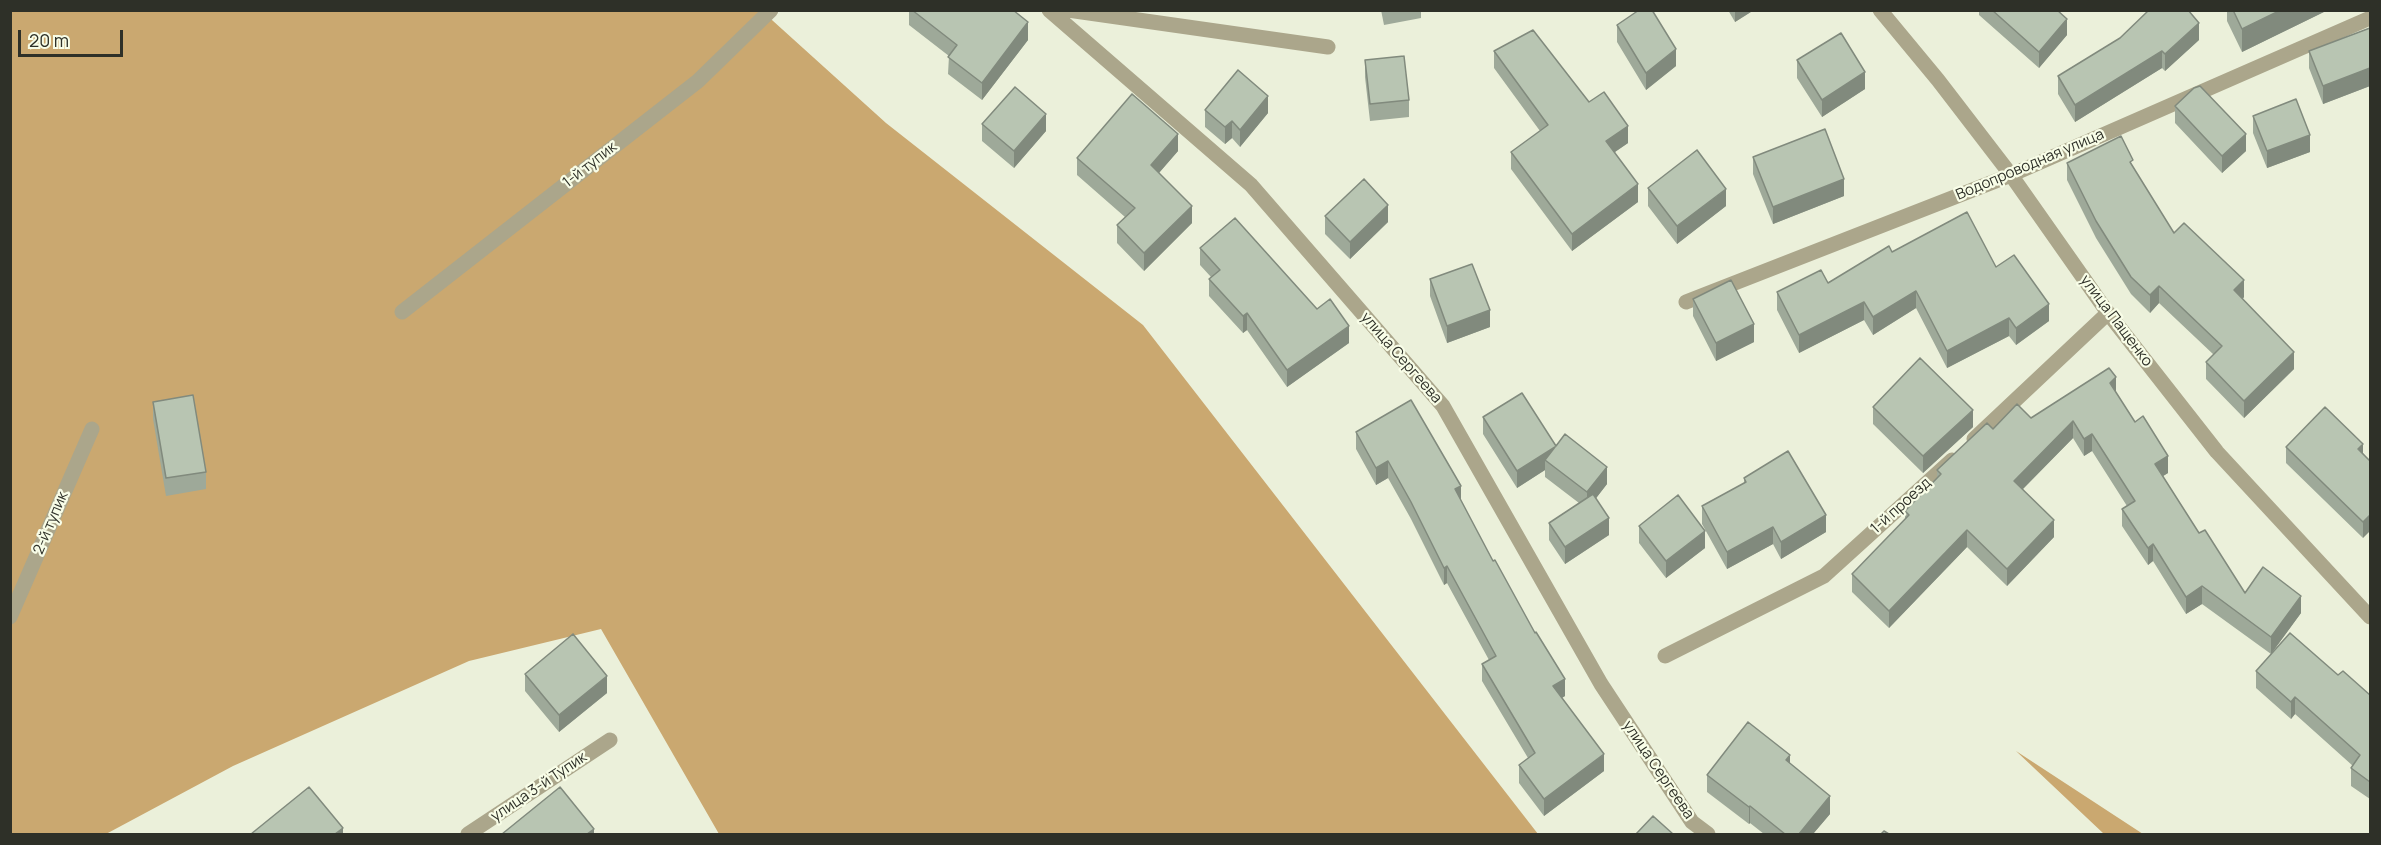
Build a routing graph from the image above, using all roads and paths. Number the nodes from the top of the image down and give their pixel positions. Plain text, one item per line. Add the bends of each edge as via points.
1 (771, 10) edge
2 (1048, 10) edge
3 (1068, 10) edge
4 (1880, 10) edge
5 (2370, 18) edge
6 (1328, 47) dead end
7 (2011, 175) junction
8 (1686, 302) dead end
9 (402, 312) dead end
10 (2108, 313) junction
11 (92, 429) dead end
12 (10, 617) edge
13 (2370, 617) edge
14 (1665, 656) dead end
15 (610, 740) dead end
16 (468, 834) edge
17 (1708, 834) edge

1 - 9 street, 1-й тупик via 698,81
2 - 17 street, улица Сергеева via 1251,185 1443,406 1601,684 1692,822
3 - 6 street
4 - 7 street, улица Пащенко
5 - 7 street, Водопроводная улица
7 - 8 street, Водопроводная улица
7 - 10 street, улица Пащенко
10 - 13 street, улица Пащенко via 2217,452
10 - 14 street, 1-й проезд via 1824,576
11 - 12 street, 2-й тупик
15 - 16 street, улица 3-й Тупик

